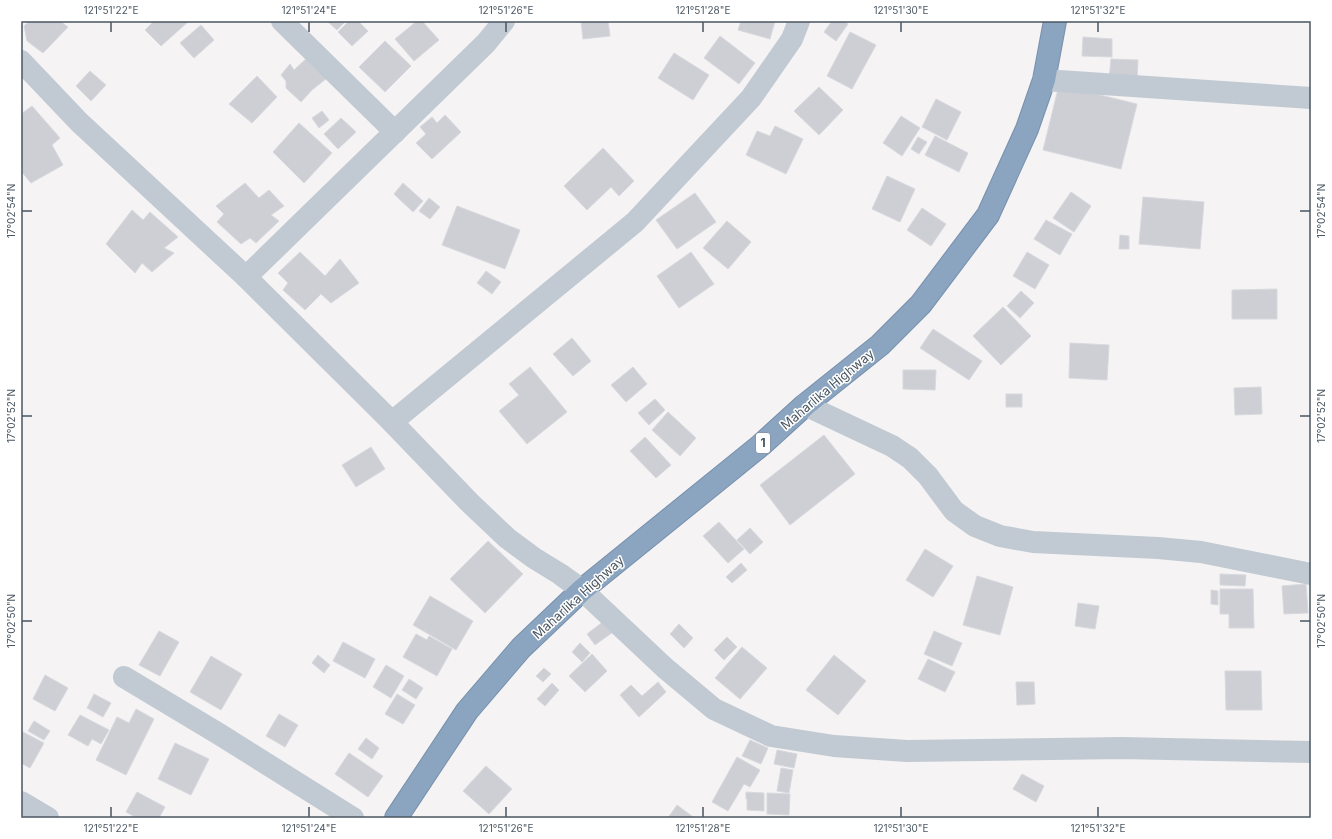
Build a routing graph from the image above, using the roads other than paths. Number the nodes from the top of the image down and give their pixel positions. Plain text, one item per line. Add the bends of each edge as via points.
1 (282, 21) edge
2 (504, 21) edge
3 (799, 21) edge
4 (1055, 21) edge
5 (21, 61) edge
6 (1044, 80) junction
7 (1311, 98) edge
8 (395, 132) junction
9 (246, 277) junction
10 (805, 405) junction
11 (392, 422) junction
12 (1311, 574) edge
13 (582, 590) junction
14 (124, 677) dead end
15 (1311, 752) edge
16 (21, 802) edge
17 (48, 818) edge
18 (353, 818) edge
19 (396, 818) edge

1 - 8 street
2 - 8 street via 486,43
3 - 11 street via 792,39 751,98 635,222
4 - 6 highway, Maharlika Highway / 1
5 - 9 street via 79,122
6 - 7 street
6 - 10 highway, Maharlika Highway / 1 via 1027,129 988,216 921,304 880,345
8 - 9 street
9 - 11 street
10 - 12 street via 892,446 910,458 928,476 954,511 975,526 1000,536 1034,542 1201,552
10 - 13 highway, Maharlika Highway / 1 via 761,445
11 - 13 street via 468,502 507,538
13 - 15 street via 665,668 714,709 770,736 834,746 907,751 1122,748
13 - 19 highway, Maharlika Highway / 1 via 522,648 468,711
14 - 18 street
16 - 17 street

